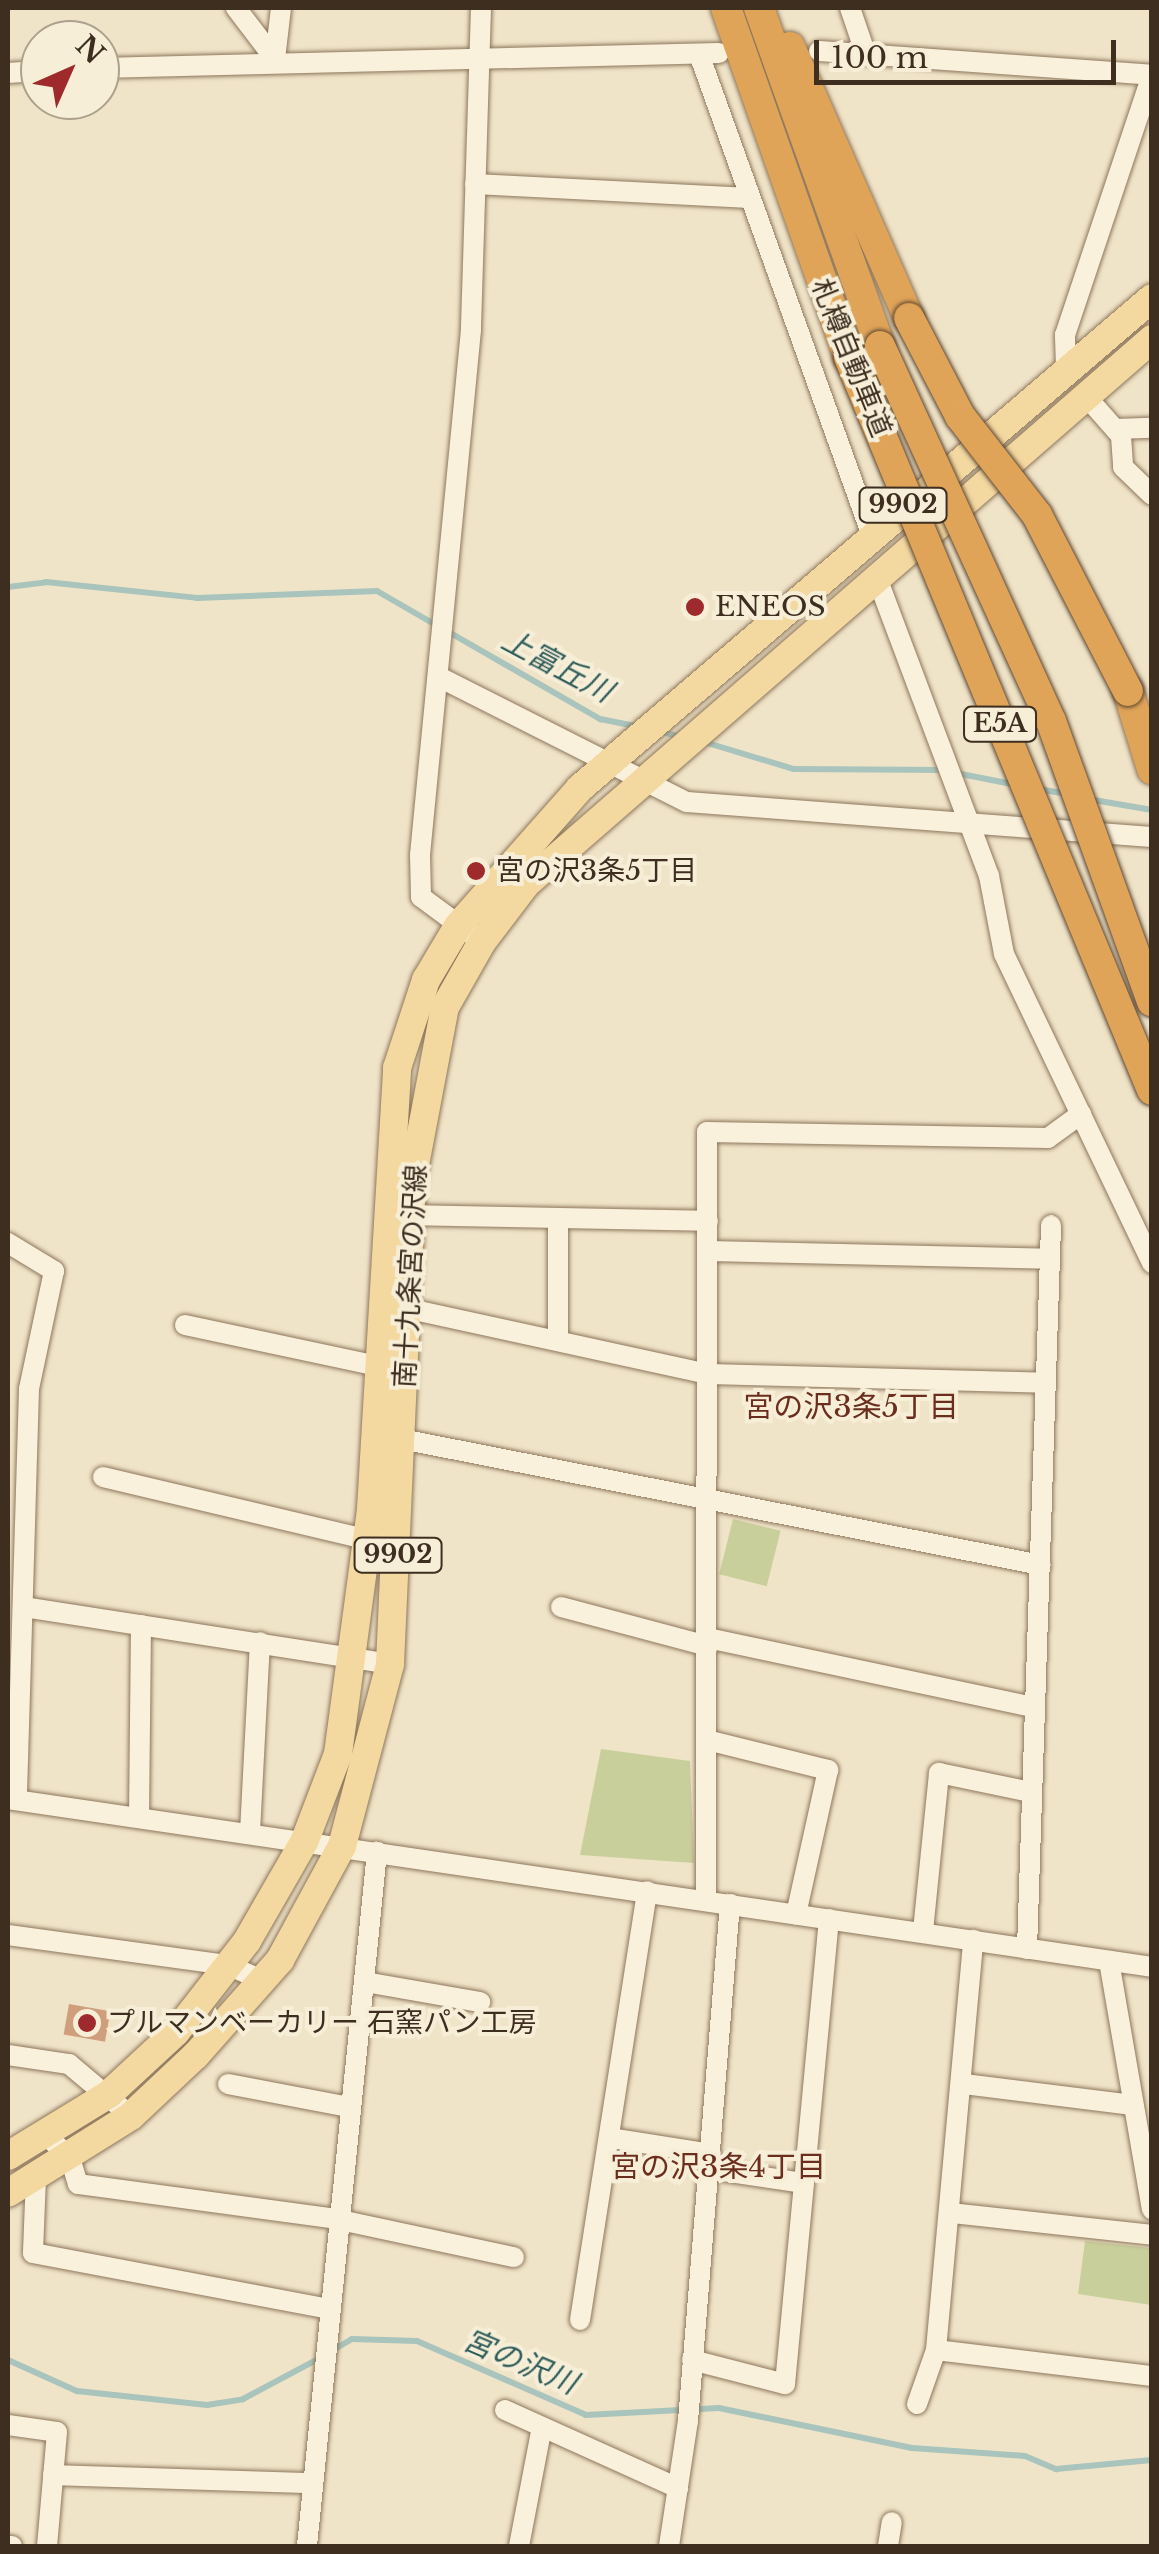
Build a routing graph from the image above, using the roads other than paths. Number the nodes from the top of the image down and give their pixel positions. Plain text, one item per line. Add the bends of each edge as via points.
1 (236, 8) edge
2 (280, 8) edge
3 (481, 8) edge
4 (726, 8) edge
5 (759, 8) edge
6 (773, 8) edge
7 (850, 8) edge
8 (864, 50) junction
9 (819, 51) dead end
10 (275, 58) junction
11 (473, 59) junction
12 (120, 67) edge
13 (1152, 75) edge
14 (475, 184) junction
15 (750, 198) junction
16 (1152, 298) edge
17 (1152, 340) edge
18 (1066, 366) junction
19 (1084, 394) junction
20 (1114, 428) junction
21 (1152, 428) edge
22 (1152, 495) edge
23 (872, 534) junction
24 (877, 578) junction
25 (443, 679) junction
26 (608, 764) junction
27 (1152, 768) edge
28 (646, 778) junction
29 (968, 820) junction
30 (1152, 837) edge
31 (458, 926) junction
32 (482, 942) junction
33 (1152, 1001) edge
34 (1152, 1090) edge
35 (1081, 1114) junction
36 (398, 1215) junction
37 (708, 1221) junction
38 (558, 1222) junction
39 (1051, 1224) dead end
40 (8, 1242) edge
41 (708, 1252) junction
42 (1050, 1259) junction
43 (1152, 1263) edge
44 (381, 1300) junction
45 (408, 1311) junction
46 (186, 1325) dead end
47 (558, 1340) junction
48 (378, 1366) junction
49 (709, 1374) junction
50 (1046, 1384) junction
51 (374, 1434) junction
52 (404, 1440) junction
53 (103, 1478) dead end
54 (712, 1500) junction
55 (16, 1527) edge
56 (368, 1540) junction
57 (398, 1547) junction
58 (1042, 1565) junction
59 (23, 1607) junction
60 (561, 1607) dead end
61 (141, 1624) junction
62 (260, 1642) junction
63 (708, 1642) junction
64 (358, 1657) junction
65 (390, 1664) junction
66 (1032, 1707) junction
67 (707, 1740) junction
68 (1030, 1792) junction
69 (12, 1799) edge
70 (140, 1817) junction
71 (250, 1832) junction
72 (306, 1840) junction
73 (342, 1846) junction
74 (378, 1852) junction
75 (647, 1892) junction
76 (706, 1900) junction
77 (730, 1904) junction
78 (796, 1914) junction
79 (828, 1919) junction
80 (923, 1931) junction
81 (8, 1935) edge
82 (973, 1940) junction
83 (1027, 1948) junction
84 (1109, 1961) junction
85 (228, 1965) junction
86 (1152, 1968) edge
87 (262, 1980) junction
88 (365, 1982) junction
89 (480, 2002) dead end
90 (8, 2056) edge
91 (228, 2084) dead end
92 (964, 2084) junction
93 (108, 2094) junction
94 (350, 2106) junction
95 (1133, 2106) junction
96 (130, 2116) junction
97 (45, 2134) junction
98 (611, 2138) junction
99 (8, 2156) edge
100 (70, 2158) junction
101 (710, 2162) junction
102 (36, 2177) junction
103 (804, 2183) junction
104 (8, 2193) edge
105 (1152, 2210) edge
106 (951, 2213) junction
107 (336, 2219) junction
108 (1152, 2235) edge
109 (514, 2257) dead end
110 (325, 2308) junction
111 (580, 2320) dead end
112 (936, 2350) junction
113 (691, 2370) junction
114 (1152, 2376) edge
115 (917, 2404) dead end
116 (505, 2410) dead end
117 (8, 2425) edge
118 (542, 2426) junction
119 (53, 2475) junction
120 (311, 2483) junction
121 (678, 2488) junction
122 (892, 2522) dead end
123 (47, 2546) edge
124 (307, 2546) edge
125 (519, 2546) edge
126 (669, 2546) edge
127 (888, 2546) edge

1 - 10 street
2 - 10 street
3 - 11 street
4 - 34 highway, 札樽自動車道 / E5A, bridge via 849,357
5 - 33 highway, 札樽自動車道 / E5A, bridge via 880,346 1024,657
6 - 27 highway, bridge via 908,318 960,416 1038,516 1128,691
7 - 8 street
8 - 9 street
8 - 13 street
10 - 11 street
10 - 12 street
11 - 14 street
11 - 15 street via 709,53
13 - 18 street via 1065,335
14 - 15 street
14 - 25 street
15 - 23 street
16 - 18 main road, 南十九条宮の沢線 / 9902
17 - 19 main road, 南十九条宮の沢線 / 9902
18 - 23 main road, 南十九条宮の沢線 / 9902
19 - 20 street
19 - 24 main road, 南十九条宮の沢線 / 9902
20 - 21 street
20 - 22 street via 1123,468
23 - 26 main road, 南十九条宮の沢線 / 9902
24 - 28 main road, 南十九条宮の沢線 / 9902
24 - 29 street
25 - 26 street
25 - 31 street via 421,897
26 - 28 street
26 - 31 main road, 南十九条宮の沢線 / 9902 via 504,864
28 - 29 street via 687,802
28 - 32 main road, 南十九条宮の沢線 / 9902 via 526,884
29 - 30 street
29 - 35 street via 1004,954
31 - 32 street
31 - 36 main road, 南十九条宮の沢線 / 9902 via 426,980 397,1068
32 - 36 main road, 南十九条宮の沢線 / 9902 via 445,1008
35 - 37 street via 1048,1138 706,1132
35 - 43 street
36 - 38 street
36 - 44 main road, 南十九条宮の沢線 / 9902
36 - 45 main road, 南十九条宮の沢線 / 9902
37 - 38 street
37 - 41 street
38 - 47 street
39 - 42 street
40 - 55 street via 54,1271 29,1389
41 - 42 street
41 - 49 street
42 - 50 street
44 - 45 street
44 - 48 main road, 南十九条宮の沢線 / 9902
45 - 47 street
45 - 52 main road, 南十九条宮の沢線 / 9902
46 - 48 street
47 - 49 street
48 - 51 main road, 南十九条宮の沢線 / 9902
49 - 50 street
49 - 54 street
50 - 58 street
51 - 52 street
51 - 56 main road, 南十九条宮の沢線 / 9902
52 - 54 street
52 - 57 main road, 南十九条宮の沢線 / 9902
53 - 56 street
54 - 58 street
54 - 63 street
55 - 59 street
56 - 57 street
56 - 64 main road, 南十九条宮の沢線 / 9902
57 - 65 main road, 南十九条宮の沢線 / 9902
58 - 66 street
59 - 61 street
59 - 69 street
60 - 63 street
61 - 62 street
61 - 70 street
62 - 64 street
62 - 71 street
63 - 66 street
63 - 67 street
64 - 65 street
64 - 72 main road, 南十九条宮の沢線 / 9902 via 338,1754
65 - 73 main road, 南十九条宮の沢線 / 9902
66 - 68 street
67 - 76 street
67 - 78 street via 828,1770
68 - 80 street via 939,1772
68 - 83 street
69 - 70 street
70 - 71 street
71 - 72 street
72 - 73 street
72 - 85 main road, 南十九条宮の沢線 / 9902
73 - 74 street
73 - 87 main road, 南十九条宮の沢線 / 9902
74 - 75 street
74 - 88 street
75 - 76 street
75 - 98 street
76 - 77 street
77 - 78 street
77 - 101 street
78 - 79 street
79 - 80 street
79 - 103 street
80 - 82 street
81 - 85 street
82 - 83 street
82 - 92 street
83 - 84 street
84 - 86 street
84 - 95 street
85 - 87 street
85 - 93 main road, 南十九条宮の沢線 / 9902 via 176,2032
87 - 96 main road, 南十九条宮の沢線 / 9902
88 - 89 street
88 - 94 street
90 - 93 street via 69,2064
91 - 94 street
92 - 95 street
92 - 106 street
93 - 96 street
93 - 97 main road, 南十九条宮の沢線 / 9902
94 - 107 street
95 - 105 street
96 - 100 main road, 南十九条宮の沢線 / 9902
97 - 99 main road, 南十九条宮の沢線 / 9902
97 - 100 street
98 - 101 street
98 - 111 street
100 - 102 main road, 南十九条宮の沢線 / 9902
100 - 107 street via 78,2184
101 - 103 street
101 - 113 street
102 - 104 main road, 南十九条宮の沢線 / 9902
102 - 110 street via 32,2253
103 - 113 street via 785,2384
106 - 108 street
106 - 112 street
107 - 109 street
107 - 110 street
110 - 120 street
112 - 114 street
112 - 115 street
113 - 121 street
116 - 118 street
117 - 119 street via 57,2432
118 - 121 street
118 - 125 street
119 - 120 street
119 - 123 street
120 - 124 street
121 - 126 street
122 - 127 street

